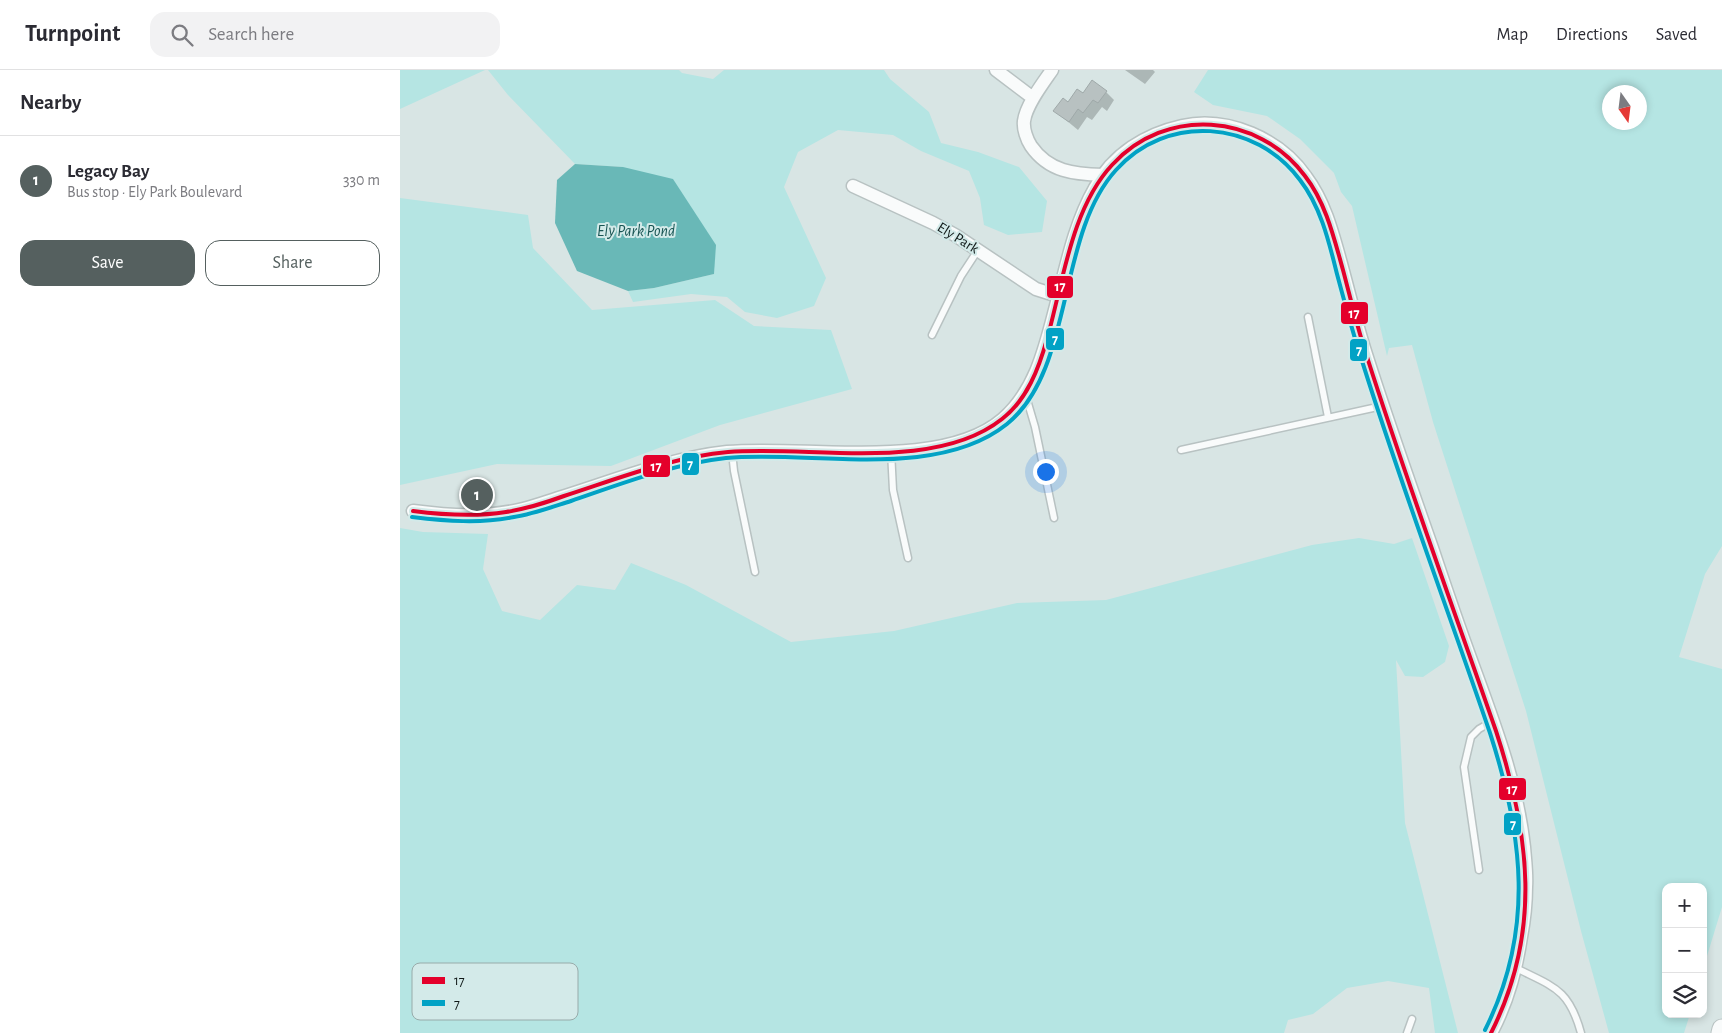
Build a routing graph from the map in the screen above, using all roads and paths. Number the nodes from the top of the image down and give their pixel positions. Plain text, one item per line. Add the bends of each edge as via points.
1 (996, 70) edge
2 (1052, 70) edge
3 (1033, 98) junction
4 (1103, 175) junction
5 (853, 186) dead end
6 (978, 250) junction
7 (1058, 296) junction
8 (1308, 317) dead end
9 (932, 335) dead end
10 (1025, 392) junction
11 (1382, 406) junction
12 (1328, 417) junction
13 (1181, 450) dead end
14 (891, 451) junction
15 (732, 452) junction
16 (413, 511) dead end
17 (1054, 518) dead end
18 (908, 558) dead end
19 (755, 572) dead end
20 (1494, 720) junction
21 (1479, 870) dead end
22 (1516, 968) junction
23 (1412, 1019) dead end
24 (1722, 1029) edge
25 (1406, 1033) edge
26 (1491, 1033) edge
27 (1581, 1033) edge
28 (1721, 1033) edge

1 - 3 street
2 - 3 street
3 - 4 street via 1024,121 1027,141 1039,158 1058,169
4 - 7 street via 1081,213
4 - 11 street via 1114,161 1138,142 1160,131 1190,124 1230,127 1258,135 1284,152 1310,181 1328,218
5 - 6 street, Ely Park via 933,223
6 - 7 street, Ely Park via 1036,289
6 - 9 lane via 961,276
7 - 10 street via 1044,352
8 - 12 lane
10 - 14 street via 992,427 965,441 934,449
10 - 17 lane
11 - 12 lane
11 - 20 street
12 - 13 lane
14 - 15 street
14 - 18 lane via 894,490
15 - 16 street via 698,456 524,509 479,516
15 - 19 lane
20 - 21 lane via 1471,737 1464,767
20 - 22 street via 1522,826 1527,882
22 - 26 street
22 - 27 lane via 1557,988 1566,997
23 - 25 lane
24 - 28 street

